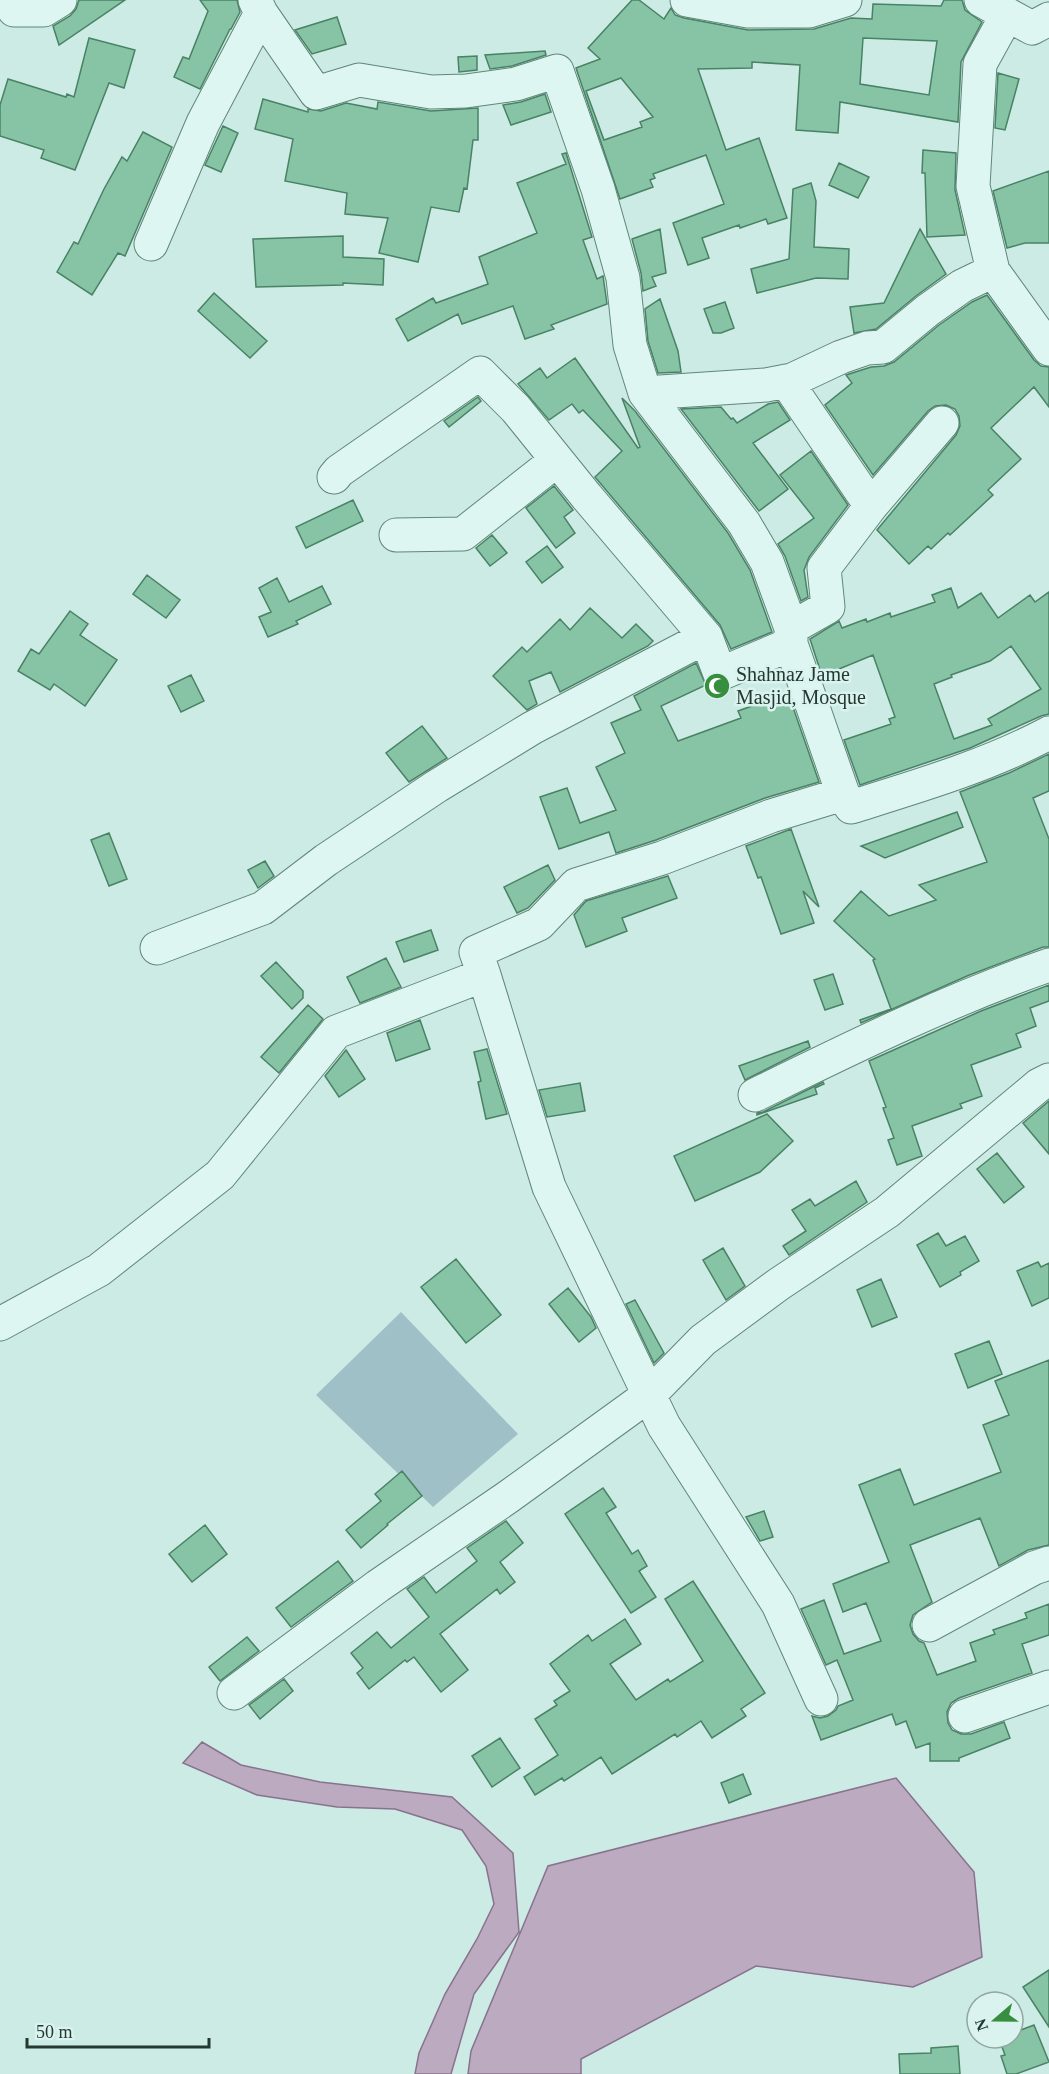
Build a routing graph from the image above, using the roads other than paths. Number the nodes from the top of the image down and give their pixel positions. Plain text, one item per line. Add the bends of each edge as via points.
1 (11, 0) edge
2 (60, 0) edge
3 (687, 0) edge
4 (845, 0) edge
5 (746, 5) edge
6 (258, 7) edge
7 (994, 7) edge
8 (1049, 19) edge
9 (151, 243) dead end
10 (993, 271) junction
11 (1049, 349) edge
12 (786, 381) junction
13 (645, 393) junction
14 (942, 423) dead end
15 (557, 460) junction
16 (334, 477) dead end
17 (871, 506) junction
18 (396, 535) dead end
19 (791, 636) junction
20 (706, 638) junction
21 (1049, 733) edge
22 (843, 794) junction
23 (157, 948) dead end
24 (1049, 964) edge
25 (483, 975) junction
26 (1049, 1080) edge
27 (755, 1095) dead end
28 (0, 1324) edge
29 (649, 1395) junction
30 (1049, 1563) edge
31 (929, 1625) dead end
32 (1049, 1687) edge
33 (234, 1693) dead end
34 (821, 1699) dead end
35 (965, 1716) dead end

1 - 2 street via 14,10 45,10
3 - 5 street
4 - 5 street via 809,11
6 - 9 street
6 - 13 street via 316,93 359,80 431,92 466,91 516,84 557,71 598,189 623,278 630,345
7 - 8 street via 1032,28
7 - 10 street via 980,64 973,186
10 - 11 street
10 - 12 street via 962,286 883,347 841,357
12 - 13 street
12 - 17 street
13 - 19 street via 744,523 768,562
14 - 17 street
15 - 16 street via 516,409 480,373
15 - 18 street via 464,534
15 - 20 street
17 - 19 street via 824,568 828,607
19 - 20 street via 720,674
19 - 22 street
20 - 23 street via 532,728 326,860 263,908
21 - 22 street via 943,777 851,807
22 - 25 street via 576,885 539,924 476,952
24 - 27 street via 874,1037
25 - 28 street via 336,1032 219,1175 99,1270
25 - 29 street via 549,1187
26 - 29 street via 887,1212 703,1340
29 - 33 street
29 - 34 street via 664,1426 778,1604
30 - 31 street
32 - 35 street

